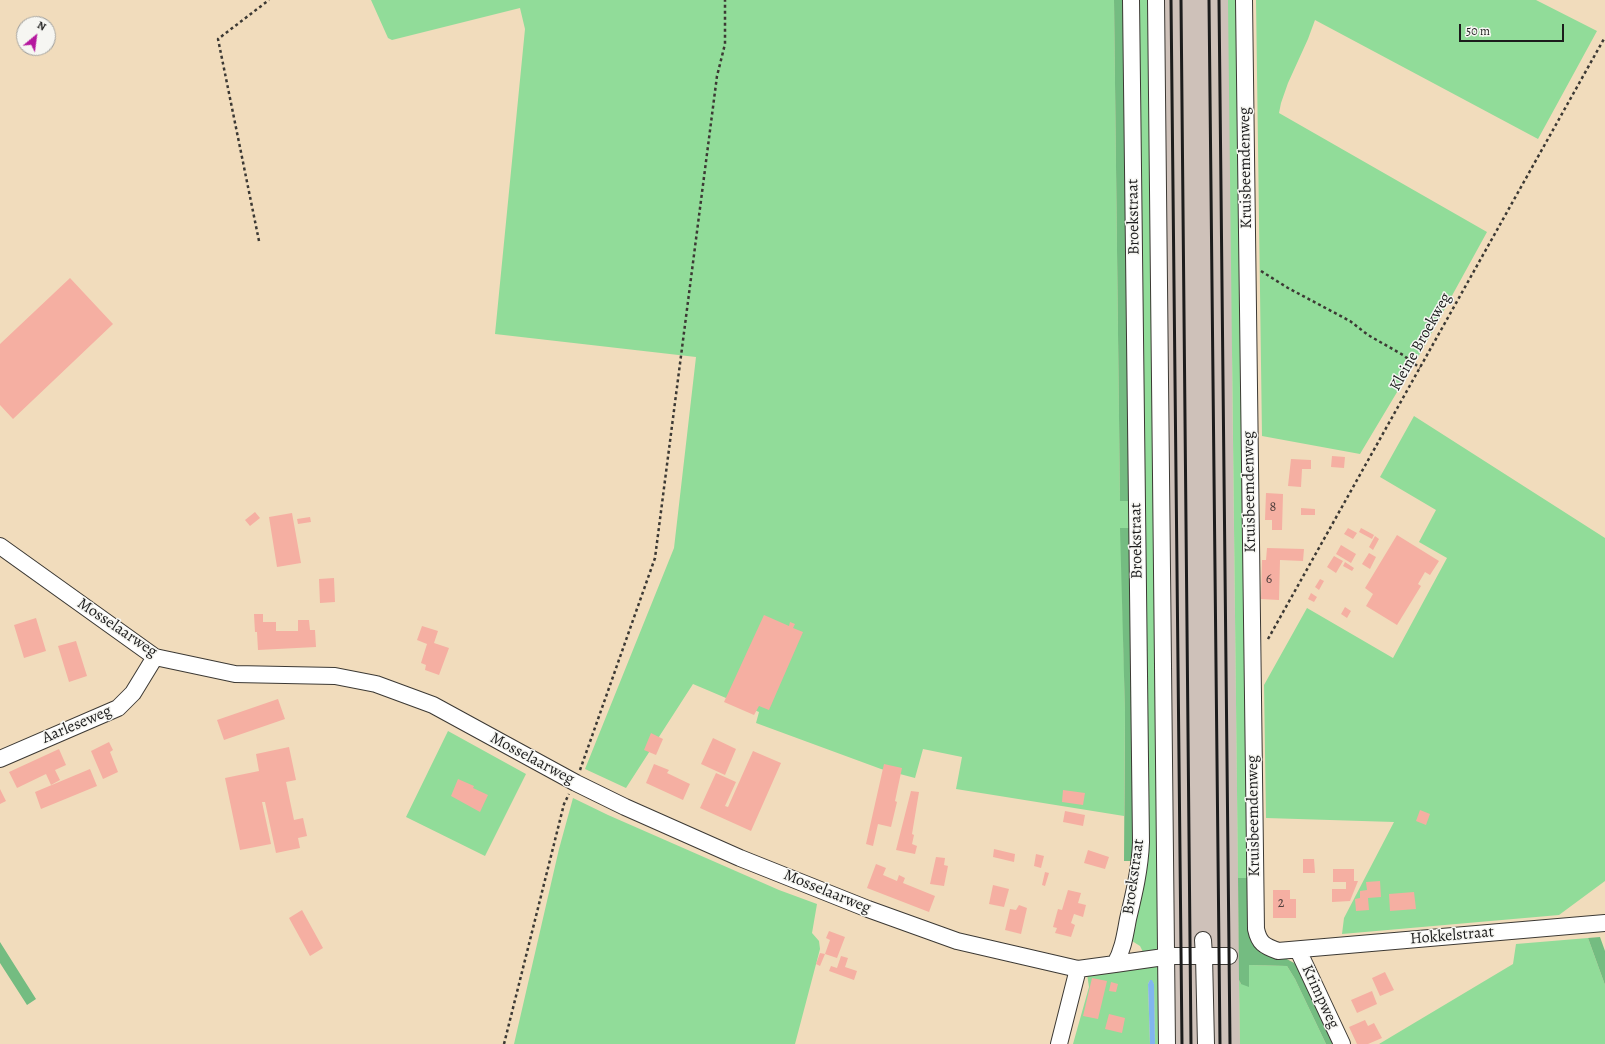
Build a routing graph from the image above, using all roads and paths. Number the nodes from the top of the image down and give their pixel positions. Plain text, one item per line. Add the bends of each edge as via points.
1 (270, 0) edge
2 (724, 0) edge
3 (1131, 0) edge
4 (1156, 0) edge
5 (1244, 0) edge
6 (1605, 37) edge
7 (259, 241) dead end
8 (1247, 268) junction
9 (1420, 368) junction
10 (0, 546) edge
11 (1252, 655) junction
12 (154, 657) junction
13 (0, 759) edge
14 (576, 783) junction
15 (1605, 923) edge
16 (1203, 940) dead end
17 (1298, 950) junction
18 (1204, 956) junction
19 (1229, 956) dead end
20 (1165, 957) junction
21 (1115, 964) junction
22 (1078, 968) junction
23 (504, 1044) edge
24 (1059, 1044) edge
25 (1167, 1044) edge
26 (1206, 1044) edge
27 (1342, 1044) edge

1 - 7 path via 218,39
2 - 14 path via 725,44 717,76 655,558
3 - 21 street, Broekstraat via 1141,842 1135,891 1121,953
4 - 20 street
5 - 8 street, Kruisbeemdenweg
6 - 9 path, Kleine Broekweg
8 - 9 path via 1253,267 1262,271 1350,321
8 - 11 street, Kruisbeemdenweg
9 - 11 path, Kleine Broekweg via 1282,616 1266,641
10 - 12 street, Mosselaarweg
11 - 17 street, Kruisbeemdenweg via 1256,929 1258,938 1266,947 1278,951
12 - 13 street, Aarleseweg via 133,693 118,708
12 - 14 street, Mosselaarweg via 235,674 335,676 376,684 433,705
14 - 22 street, Mosselaarweg via 740,858 868,909 957,941
14 - 23 path via 564,804
15 - 17 street, Hokkelstraat
16 - 18 street
17 - 27 street, Krimpweg
18 - 19 street
18 - 20 street
18 - 26 street
20 - 21 street
20 - 25 street
21 - 22 street
22 - 24 street

